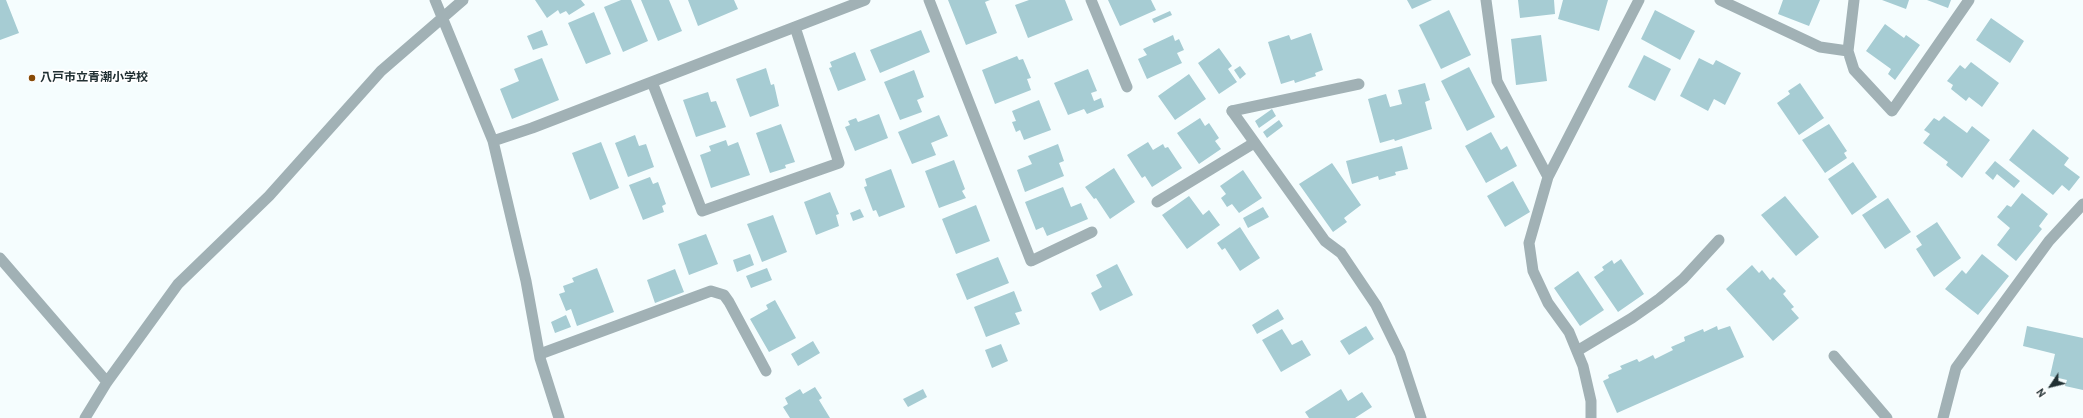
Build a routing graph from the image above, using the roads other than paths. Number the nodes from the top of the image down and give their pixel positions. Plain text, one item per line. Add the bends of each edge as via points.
1 (436, 0) edge
2 (462, 0) edge
3 (865, 0) edge
4 (929, 0) edge
5 (1091, 0) edge
6 (1486, 0) edge
7 (1639, 0) edge
8 (1720, 0) edge
9 (1854, 0) edge
10 (1969, 0) edge
11 (443, 17) junction
12 (795, 27) junction
13 (1848, 51) junction
14 (652, 82) junction
15 (1360, 84) dead end
16 (1128, 86) dead end
17 (493, 141) junction
18 (1254, 143) junction
19 (1548, 177) junction
20 (1158, 202) dead end
21 (2083, 204) edge
22 (1092, 232) dead end
23 (1719, 240) dead end
24 (0, 258) edge
25 (1577, 351) junction
26 (540, 354) junction
27 (1834, 356) dead end
28 (766, 371) dead end
29 (107, 382) junction
30 (85, 418) edge
31 (560, 418) edge
32 (1421, 418) edge
33 (1591, 418) edge
34 (1887, 418) edge
35 (1943, 418) edge

1 - 11 street
2 - 11 street
3 - 12 street
4 - 22 street via 1031,261
5 - 16 street
6 - 19 street via 1497,81
7 - 19 street
8 - 13 street via 1820,47
9 - 13 street
10 - 13 street via 1892,111 1854,70
11 - 17 street
11 - 29 street via 381,71 269,196 178,284
12 - 14 street
12 - 14 street via 839,163 702,211
14 - 17 street
15 - 18 street via 1232,111
17 - 26 street via 526,281
18 - 20 street
18 - 32 street via 1325,240 1341,253 1376,305 1400,354
19 - 25 street via 1529,243 1533,271 1548,303 1569,332
21 - 35 street via 2049,241 1956,368
23 - 25 street via 1683,279 1659,299
24 - 29 street
25 - 33 street via 1583,366
26 - 28 street via 711,291 724,295 729,302
26 - 31 street
27 - 34 street
29 - 30 street

